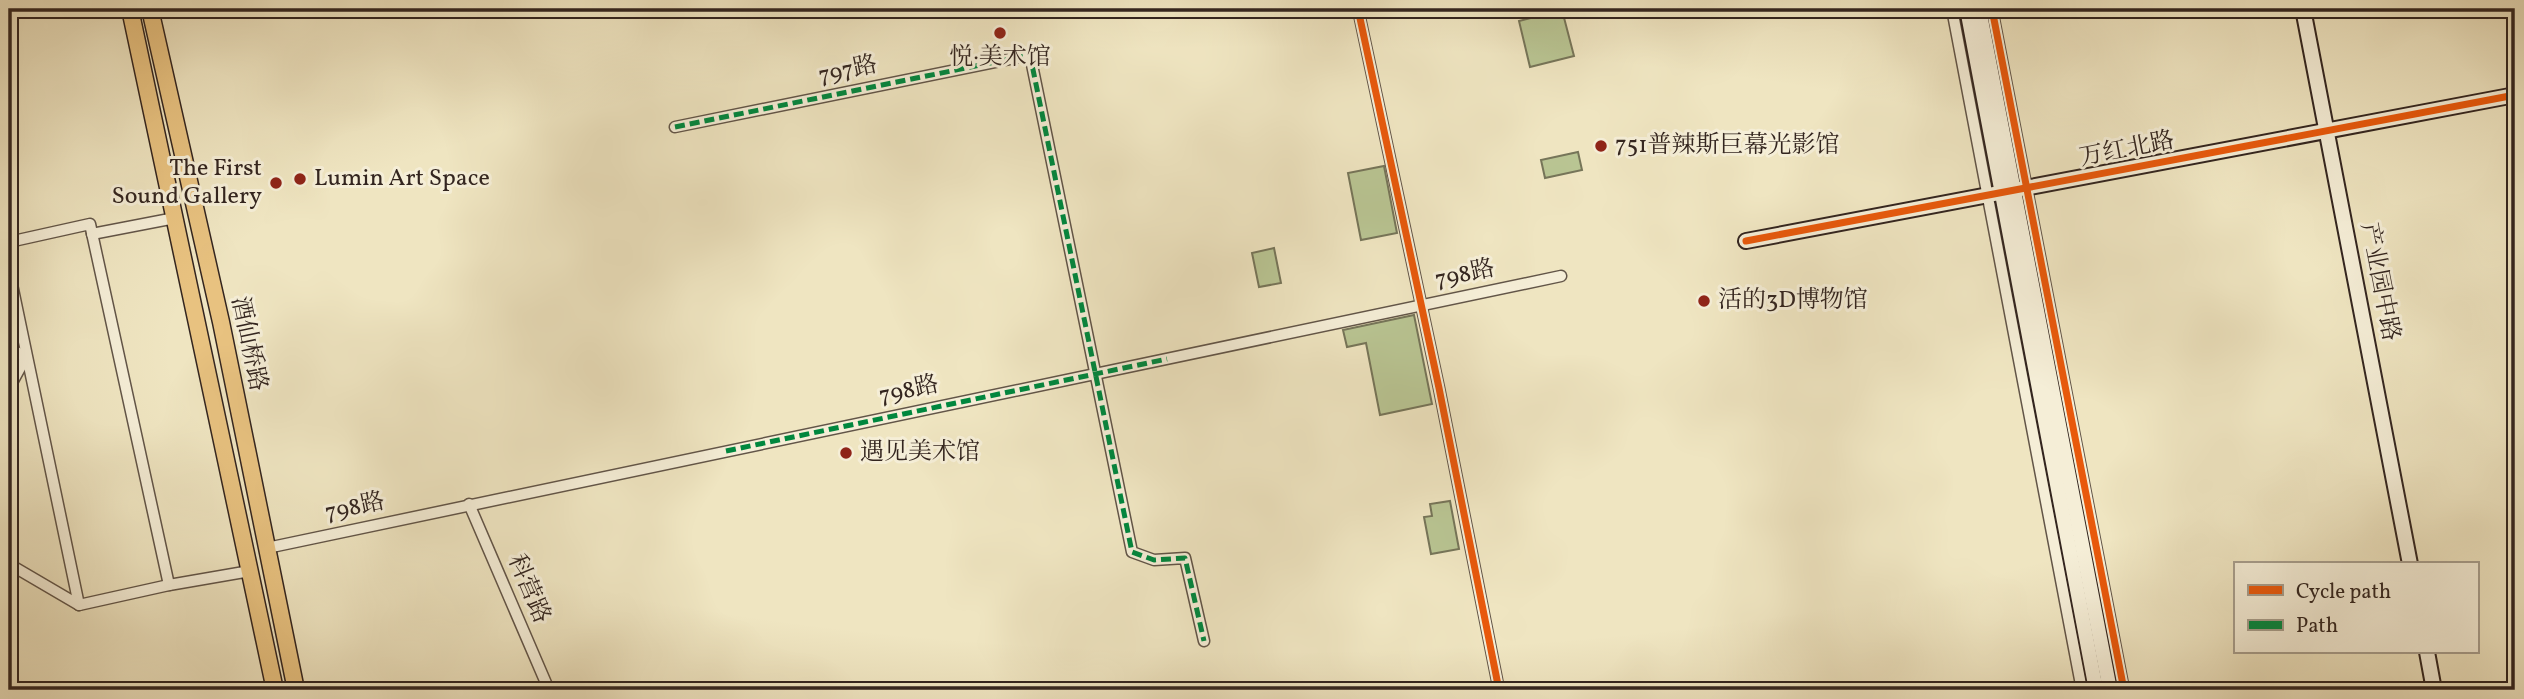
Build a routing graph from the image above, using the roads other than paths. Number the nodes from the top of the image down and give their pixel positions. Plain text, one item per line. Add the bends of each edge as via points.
1 (130, 9) edge
2 (150, 9) edge
3 (1358, 9) edge
4 (1952, 9) edge
5 (1967, 9) edge
6 (1979, 9) edge
7 (1992, 9) edge
8 (2303, 9) edge
9 (2515, 95) edge
10 (675, 127) dead end
11 (2327, 132) junction
12 (2008, 192) junction
13 (175, 218) junction
14 (92, 234) junction
15 (1746, 241) dead end
16 (9, 242) edge
17 (9, 270) edge
18 (1561, 276) dead end
19 (1421, 305) junction
20 (9, 348) edge
21 (26, 358) junction
22 (1095, 373) junction
23 (9, 388) edge
24 (469, 504) junction
25 (267, 548) junction
26 (2410, 562) edge
27 (9, 564) edge
28 (250, 571) junction
29 (169, 585) junction
30 (79, 605) junction
31 (1204, 641) dead end
32 (2427, 654) edge
33 (275, 690) edge
34 (296, 690) edge
35 (549, 690) edge
36 (1499, 690) edge
37 (2082, 690) edge
38 (2096, 690) edge
39 (2110, 690) edge
40 (2124, 690) edge
41 (2434, 690) edge

1 - 13 main road, 酒仙桥路
2 - 25 main road, 酒仙桥路
3 - 19 street
4 - 12 street
5 - 12 main road
6 - 12 main road
7 - 12 street
8 - 11 main road, 产业园中路
9 - 11 main road, 万红北路
10 - 22 street, 797路 via 1030,55
11 - 12 main road, 万红北路
11 - 26 main road, 产业园中路
12 - 15 main road, 万红北路
12 - 37 street
12 - 38 main road
12 - 39 main road
12 - 40 street
13 - 14 street
13 - 28 main road, 酒仙桥路
14 - 16 street via 90,224
14 - 29 street
17 - 21 street
18 - 19 street, 798路
19 - 22 street, 798路
19 - 36 street
20 - 21 street
21 - 23 street
21 - 30 street
22 - 24 street, 798路
22 - 31 street via 1132,552 1154,560 1185,558
24 - 25 street, 798路
24 - 35 street, 科营路
25 - 34 main road, 酒仙桥路
27 - 30 street
28 - 29 street
28 - 33 main road, 酒仙桥路
29 - 30 street
32 - 41 main road

